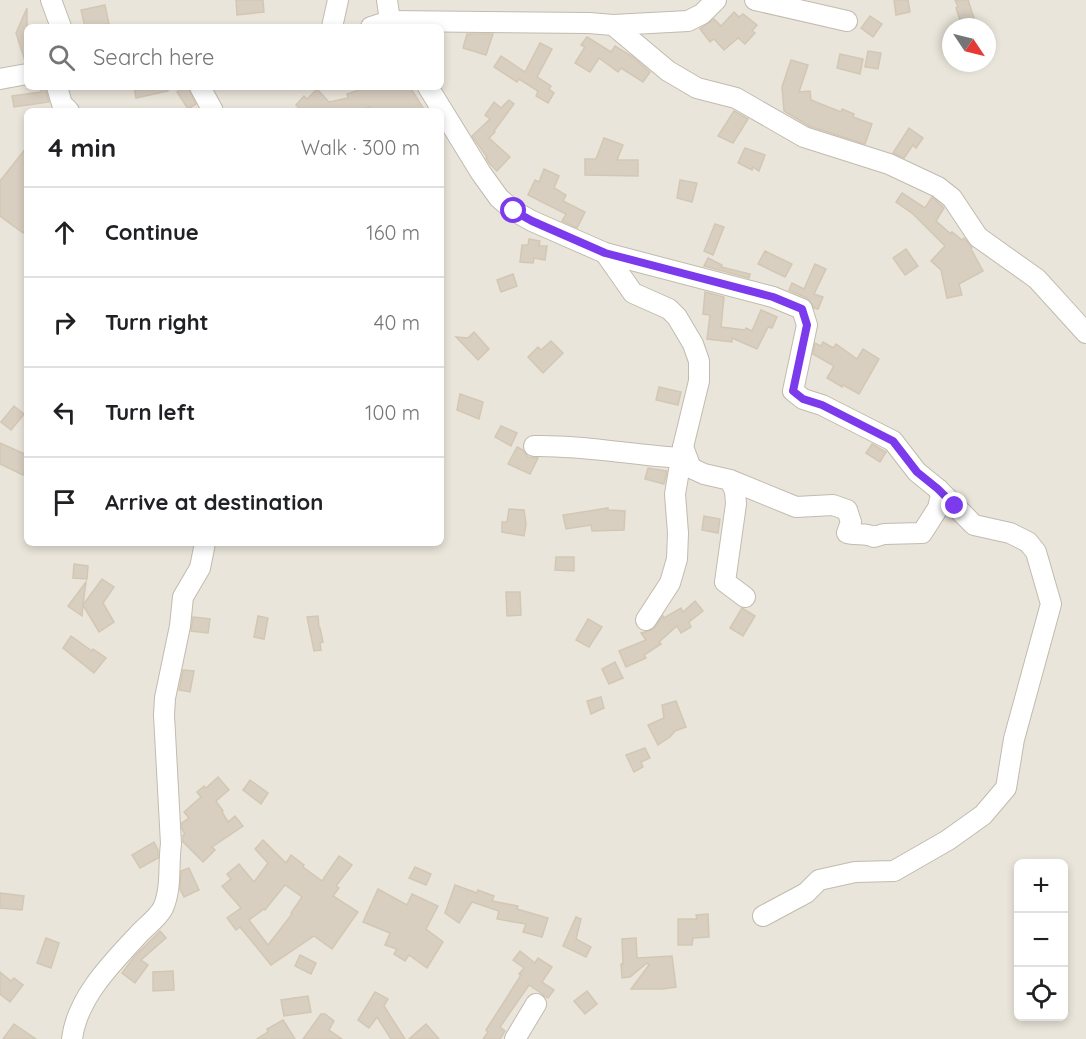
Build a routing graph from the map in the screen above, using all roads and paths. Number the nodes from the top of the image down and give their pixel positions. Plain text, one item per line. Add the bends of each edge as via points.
1 (51, 0) edge
2 (338, 0) edge
3 (387, 0) edge
4 (716, 0) edge
5 (755, 0) edge
6 (390, 21) junction
7 (847, 21) dead end
8 (60, 24) edge
9 (333, 24) edge
10 (380, 24) edge
11 (613, 25) junction
12 (24, 75) edge
13 (0, 79) edge
14 (58, 90) edge
15 (202, 90) edge
16 (430, 90) edge
17 (66, 108) edge
18 (211, 108) edge
19 (441, 108) edge
20 (444, 113) edge
21 (605, 253) junction
22 (1086, 333) edge
23 (534, 446) dead end
24 (682, 452) junction
25 (730, 480) junction
26 (944, 501) junction
27 (204, 546) edge
28 (745, 597) dead end
29 (646, 620) dead end
30 (764, 916) dead end
31 (536, 1004) dead end
32 (72, 1039) edge
33 (515, 1039) edge

1 - 8 street
2 - 9 street
3 - 6 street
4 - 11 street via 688,21
5 - 7 street
6 - 10 street
6 - 11 street
11 - 22 street via 668,71 697,88 736,98 804,137 889,164 938,187 952,198 978,237 1037,279
12 - 13 street
14 - 17 street
15 - 18 street
16 - 19 street
20 - 21 street via 499,198 532,221
21 - 24 street via 633,293 669,309 693,344 699,361 699,381
21 - 26 street via 773,297 802,309 807,325 793,391 893,441
23 - 24 street via 568,446 641,456
24 - 25 street via 691,468
24 - 29 street via 675,494 676,559 670,583
25 - 26 street via 796,507 833,505 847,510 847,533 874,537 922,533
25 - 28 street via 736,504 725,582
26 - 30 street via 974,525 1028,542 1036,552 1051,604 1014,740 1006,788 983,815 894,871 855,872 819,880 806,893
27 - 32 street via 200,568 183,597 165,698 171,844 168,889 162,910 106,969 83,1006
31 - 33 street

